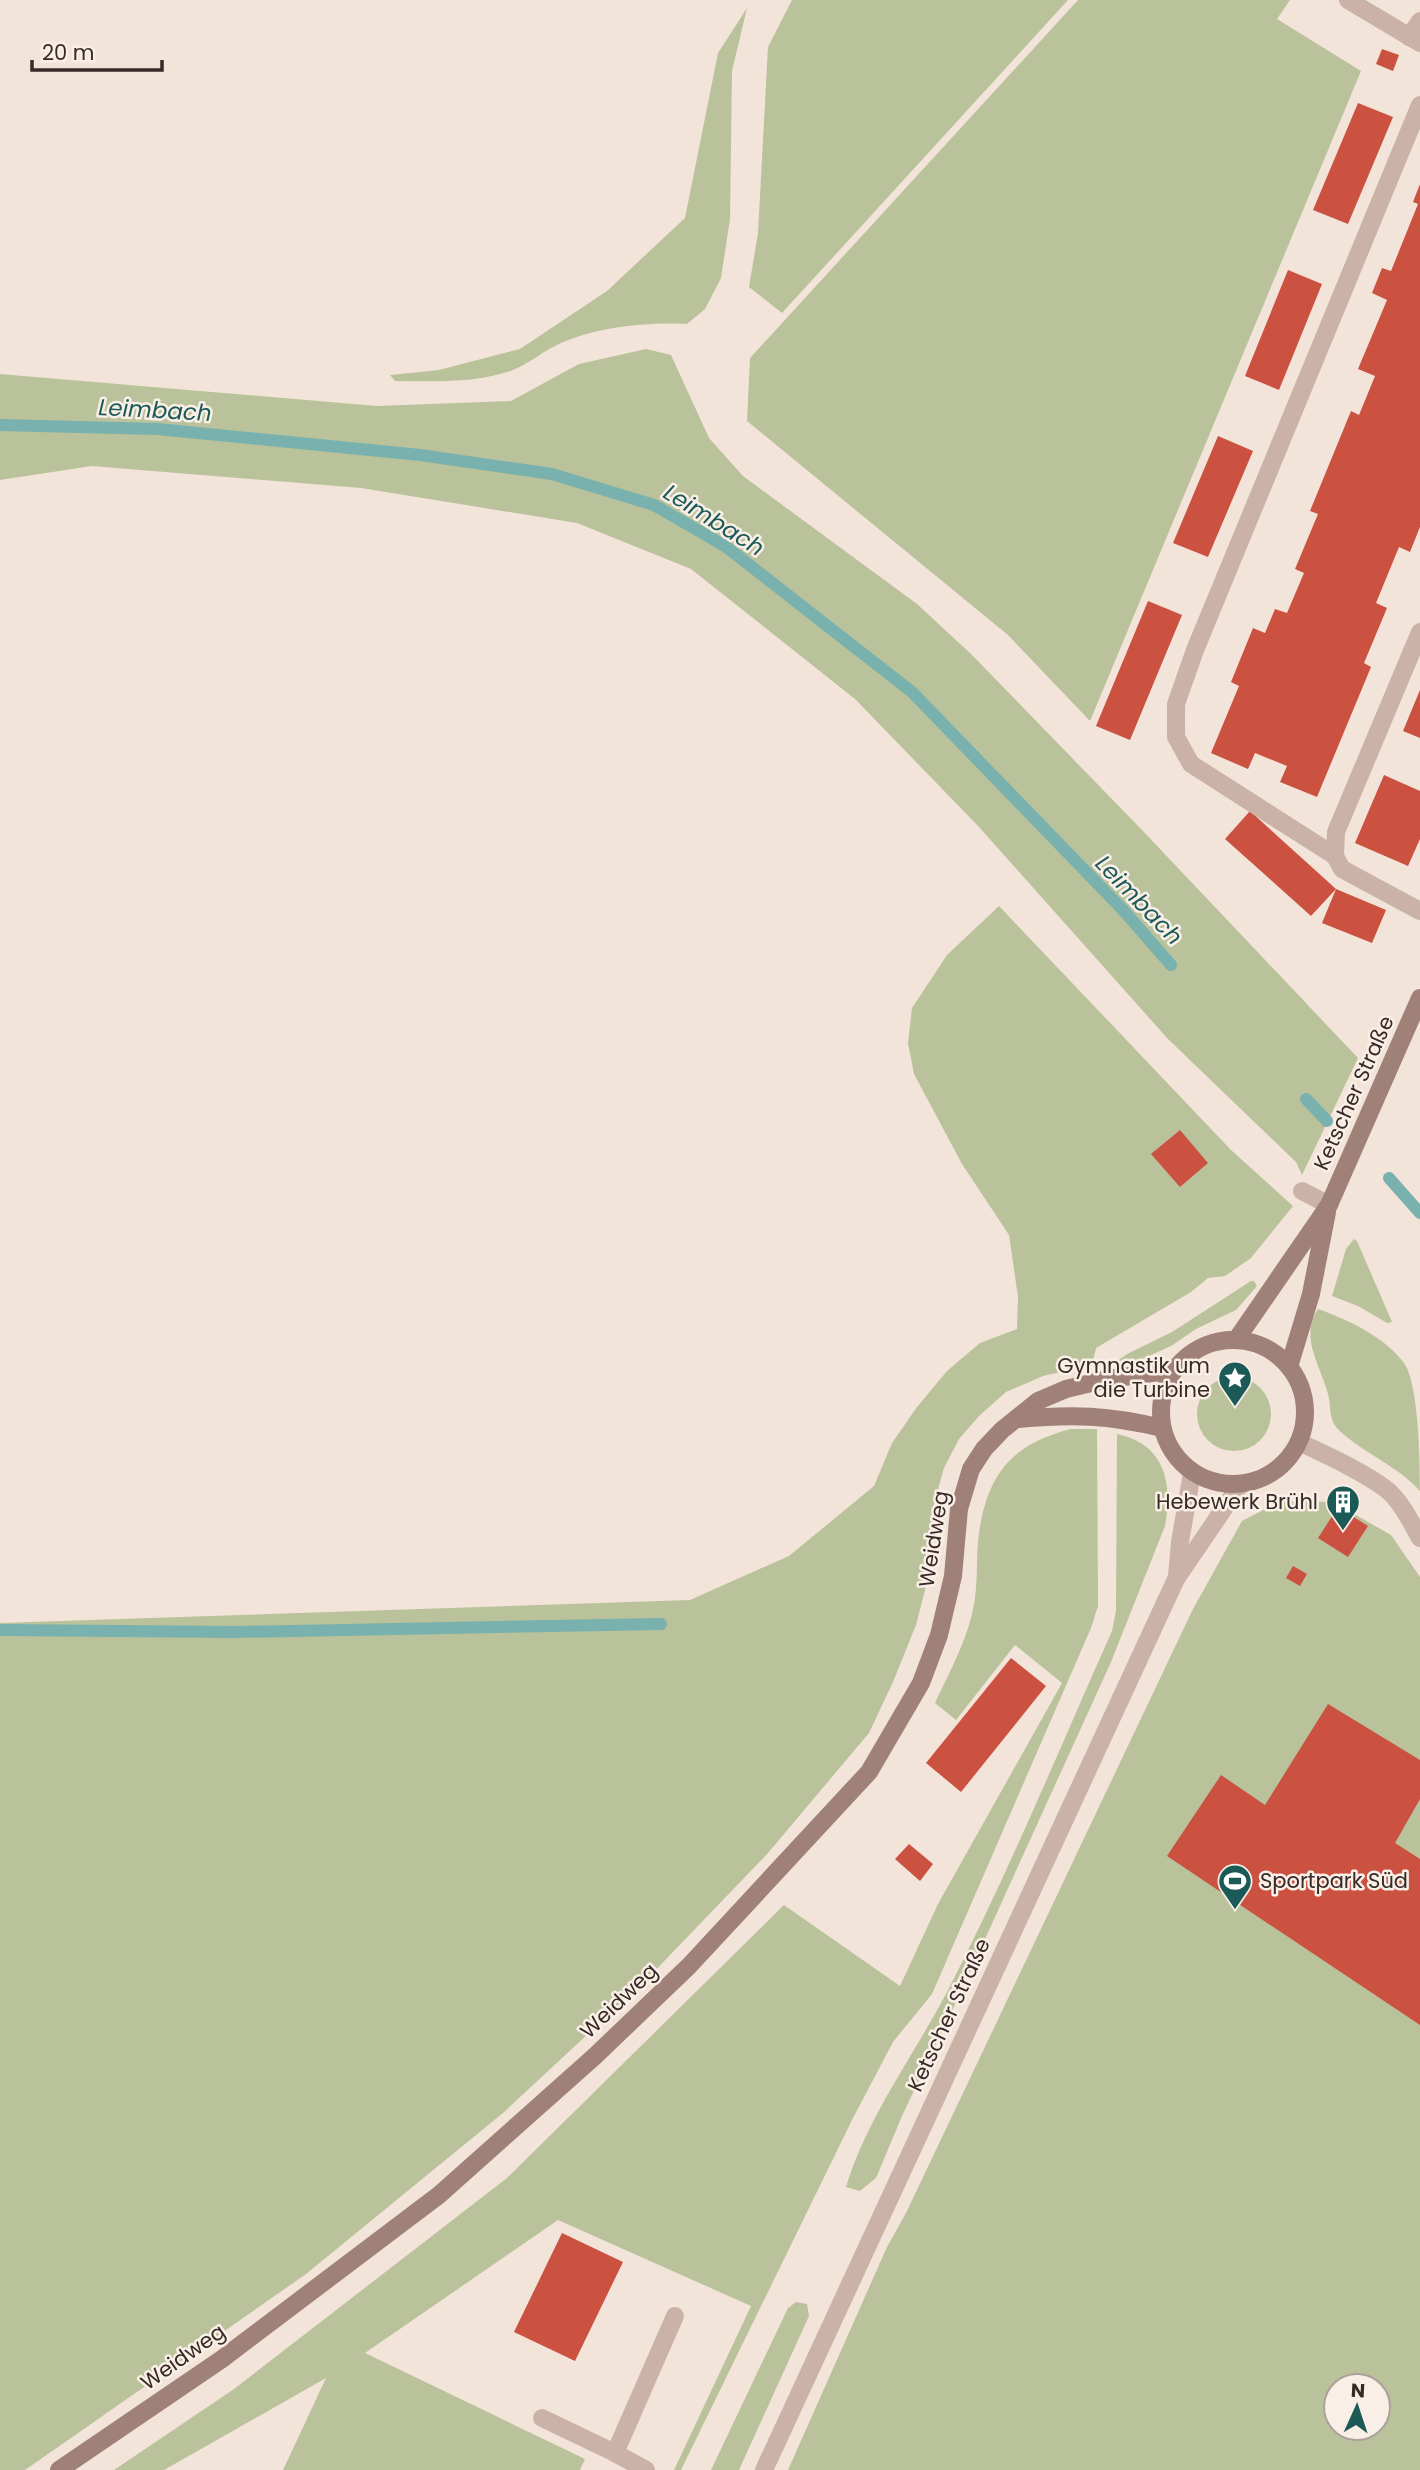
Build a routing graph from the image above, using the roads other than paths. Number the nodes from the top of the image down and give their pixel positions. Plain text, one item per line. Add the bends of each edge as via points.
1 (1348, 0) edge
2 (1420, 21) edge
3 (1415, 40) edge
4 (1420, 106) edge
5 (1420, 632) edge
6 (1335, 856) junction
7 (1420, 911) edge
8 (1420, 998) edge
9 (1302, 1191) dead end
10 (1329, 1205) junction
11 (1236, 1340) junction
12 (1289, 1367) junction
13 (1174, 1370) junction
14 (1018, 1419) junction
15 (1162, 1428) junction
16 (1299, 1442) junction
17 (1192, 1473) junction
18 (1240, 1485) junction
19 (1420, 1538) edge
20 (1176, 1579) junction
21 (675, 2316) dead end
22 (541, 2418) dead end
23 (615, 2453) junction
24 (59, 2470) edge
25 (646, 2470) edge
26 (764, 2470) edge

1 - 3 street
2 - 3 street
4 - 6 street via 1176,704 1176,737 1191,764
5 - 6 street via 1336,832
6 - 7 street via 1342,869
8 - 10 main road, Ketscher Straße
9 - 10 street
10 - 11 main road, Ketscher Straße
10 - 12 main road, Ketscher Straße via 1311,1294
11 - 12 main road via 1265,1348
11 - 13 main road via 1212,1343 1191,1353
12 - 16 main road via 1302,1390 1305,1416
13 - 14 main road, Weidweg via 1066,1388 1038,1401
13 - 15 main road via 1164,1388
14 - 15 main road via 1107,1416
14 - 24 main road, Weidweg via 984,1449 971,1469 959,1509 953,1576 939,1636 921,1683 869,1772 830,1816 688,1966 439,2195 222,2359
15 - 17 main road via 1171,1451
16 - 18 main road via 1275,1471
16 - 19 street via 1388,1490
17 - 18 main road
17 - 20 street
18 - 20 street
20 - 26 street, Ketscher Straße
21 - 23 street
22 - 23 street
23 - 25 street

